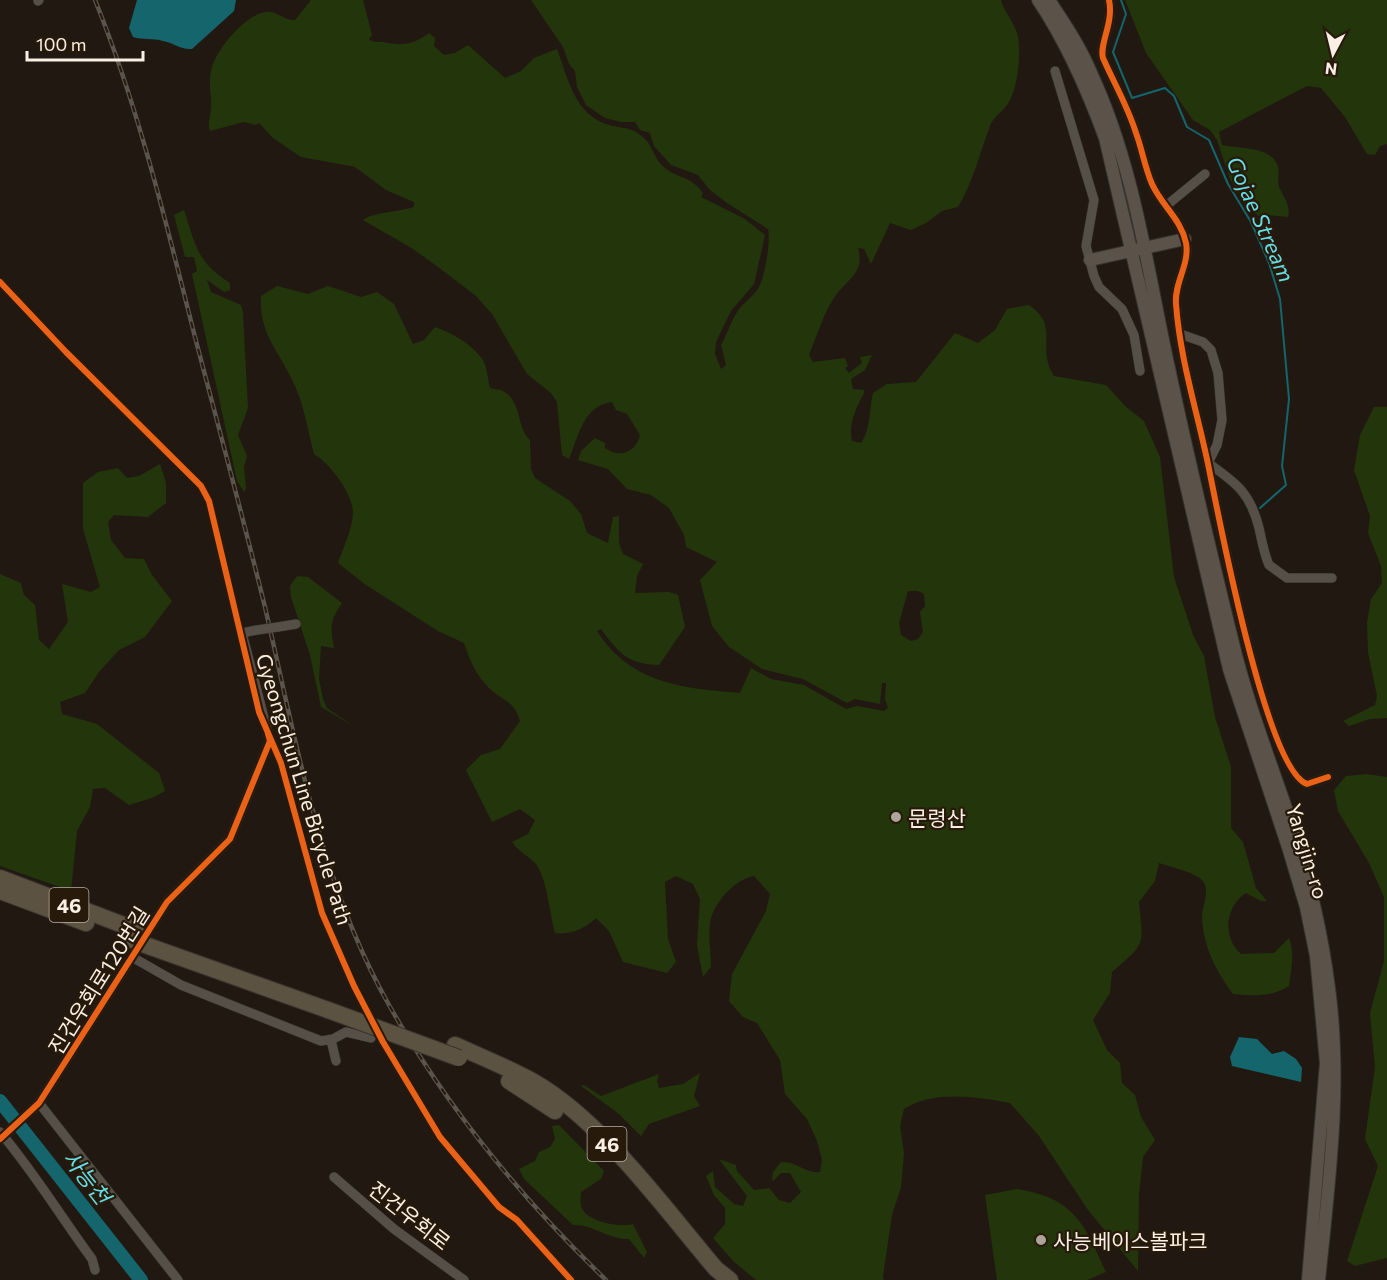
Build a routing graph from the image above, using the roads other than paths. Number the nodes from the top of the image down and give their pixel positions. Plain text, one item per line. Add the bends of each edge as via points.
1 (1038, 0) edge
2 (1049, 0) edge
3 (1110, 0) edge
4 (1055, 70) dead end
5 (1205, 174) dead end
6 (1167, 205) junction
7 (1185, 239) junction
8 (1144, 248) junction
9 (1132, 251) junction
10 (1090, 260) junction
11 (1180, 334) junction
12 (1140, 371) dead end
13 (1208, 463) junction
14 (1332, 578) dead end
15 (296, 624) dead end
16 (1328, 777) dead end
17 (0, 878) edge
18 (0, 891) edge
19 (142, 943) junction
20 (371, 1038) dead end
21 (331, 1040) junction
22 (457, 1052) junction
23 (336, 1061) dead end
24 (39, 1103) junction
25 (1, 1135) edge
26 (334, 1177) dead end
27 (95, 1270) dead end
28 (178, 1280) edge
29 (464, 1280) edge
30 (713, 1280) edge
31 (730, 1280) edge
32 (1308, 1280) edge
33 (1320, 1280) edge

1 - 9 main road, Yangjin-ro via 1086,86 1101,127
2 - 8 main road, Yangjin-ro via 1092,74 1106,108 1120,147
3 - 6 street via 1110,26 1102,53 1136,130 1151,181
4 - 10 street via 1094,200 1086,235
5 - 6 street
6 - 7 street
7 - 8 main road
7 - 11 street via 1186,253 1175,303
8 - 9 main road
8 - 33 main road, Yangjin-ro via 1233,645 1262,744 1292,826 1322,940 1335,1075
9 - 10 main road
9 - 32 main road, Yangjin-ro via 1229,669 1306,907 1316,956 1326,1063
10 - 12 street via 1099,287 1112,297 1134,335
11 - 13 street via 1186,377
11 - 13 street via 1203,342 1211,350 1218,374 1222,420
13 - 14 street via 1231,478 1247,499 1273,569 1287,578
13 - 16 street via 1235,596 1279,738 1300,781 1307,784
15 - 19 street, 진건우회로120번길, bridge via 242,633 270,741 230,839 167,902
17 - 19 highway, 46
18 - 19 highway, 46
19 - 21 street, 진건우회로120번길 via 164,977 321,1041
19 - 22 highway, 46, bridge
19 - 24 street, 진건우회로120번길
20 - 21 street, 진건우회로120번길 via 346,1032
21 - 23 street
22 - 30 highway, 46 via 523,1089 581,1131
22 - 31 highway, 46 via 535,1083 571,1109
24 - 25 street, 진건우회로120번길
24 - 28 street
25 - 27 street via 38,1179 51,1204 92,1259
26 - 29 street, 진건우회로 via 394,1230

